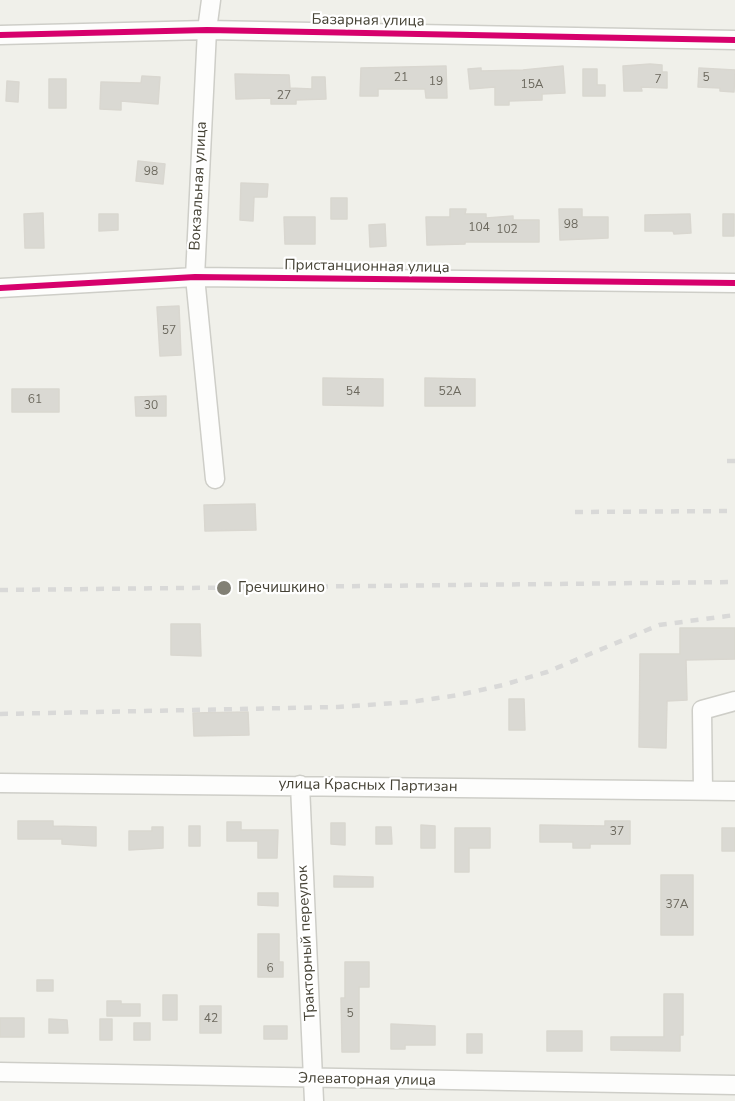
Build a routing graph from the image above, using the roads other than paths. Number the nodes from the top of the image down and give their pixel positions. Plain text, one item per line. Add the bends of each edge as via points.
1 (211, 0) edge
2 (207, 30) junction
3 (0, 35) edge
4 (735, 40) edge
5 (195, 277) junction
6 (735, 283) edge
7 (0, 288) edge
8 (216, 479) dead end
9 (735, 701) edge
10 (0, 783) edge
11 (300, 786) junction
12 (703, 790) junction
13 (735, 791) edge
14 (0, 1072) edge
15 (313, 1079) junction
16 (735, 1085) edge
17 (314, 1101) edge

1 - 2 street, Вокзальная улица
2 - 3 street, Базарная улица
2 - 4 street, Базарная улица
2 - 5 street, Вокзальная улица
5 - 6 street, Пристанционная улица
5 - 7 street, Пристанционная улица
5 - 8 street, Вокзальная улица
9 - 12 street via 702,710
10 - 11 street, улица Красных Партизан
11 - 12 street, улица Красных Партизан
11 - 15 street, Тракторный переулок
12 - 13 street, улица Красных Партизан
14 - 15 street, Элеваторная улица
15 - 16 street, Элеваторная улица
15 - 17 street, Тракторный переулок

